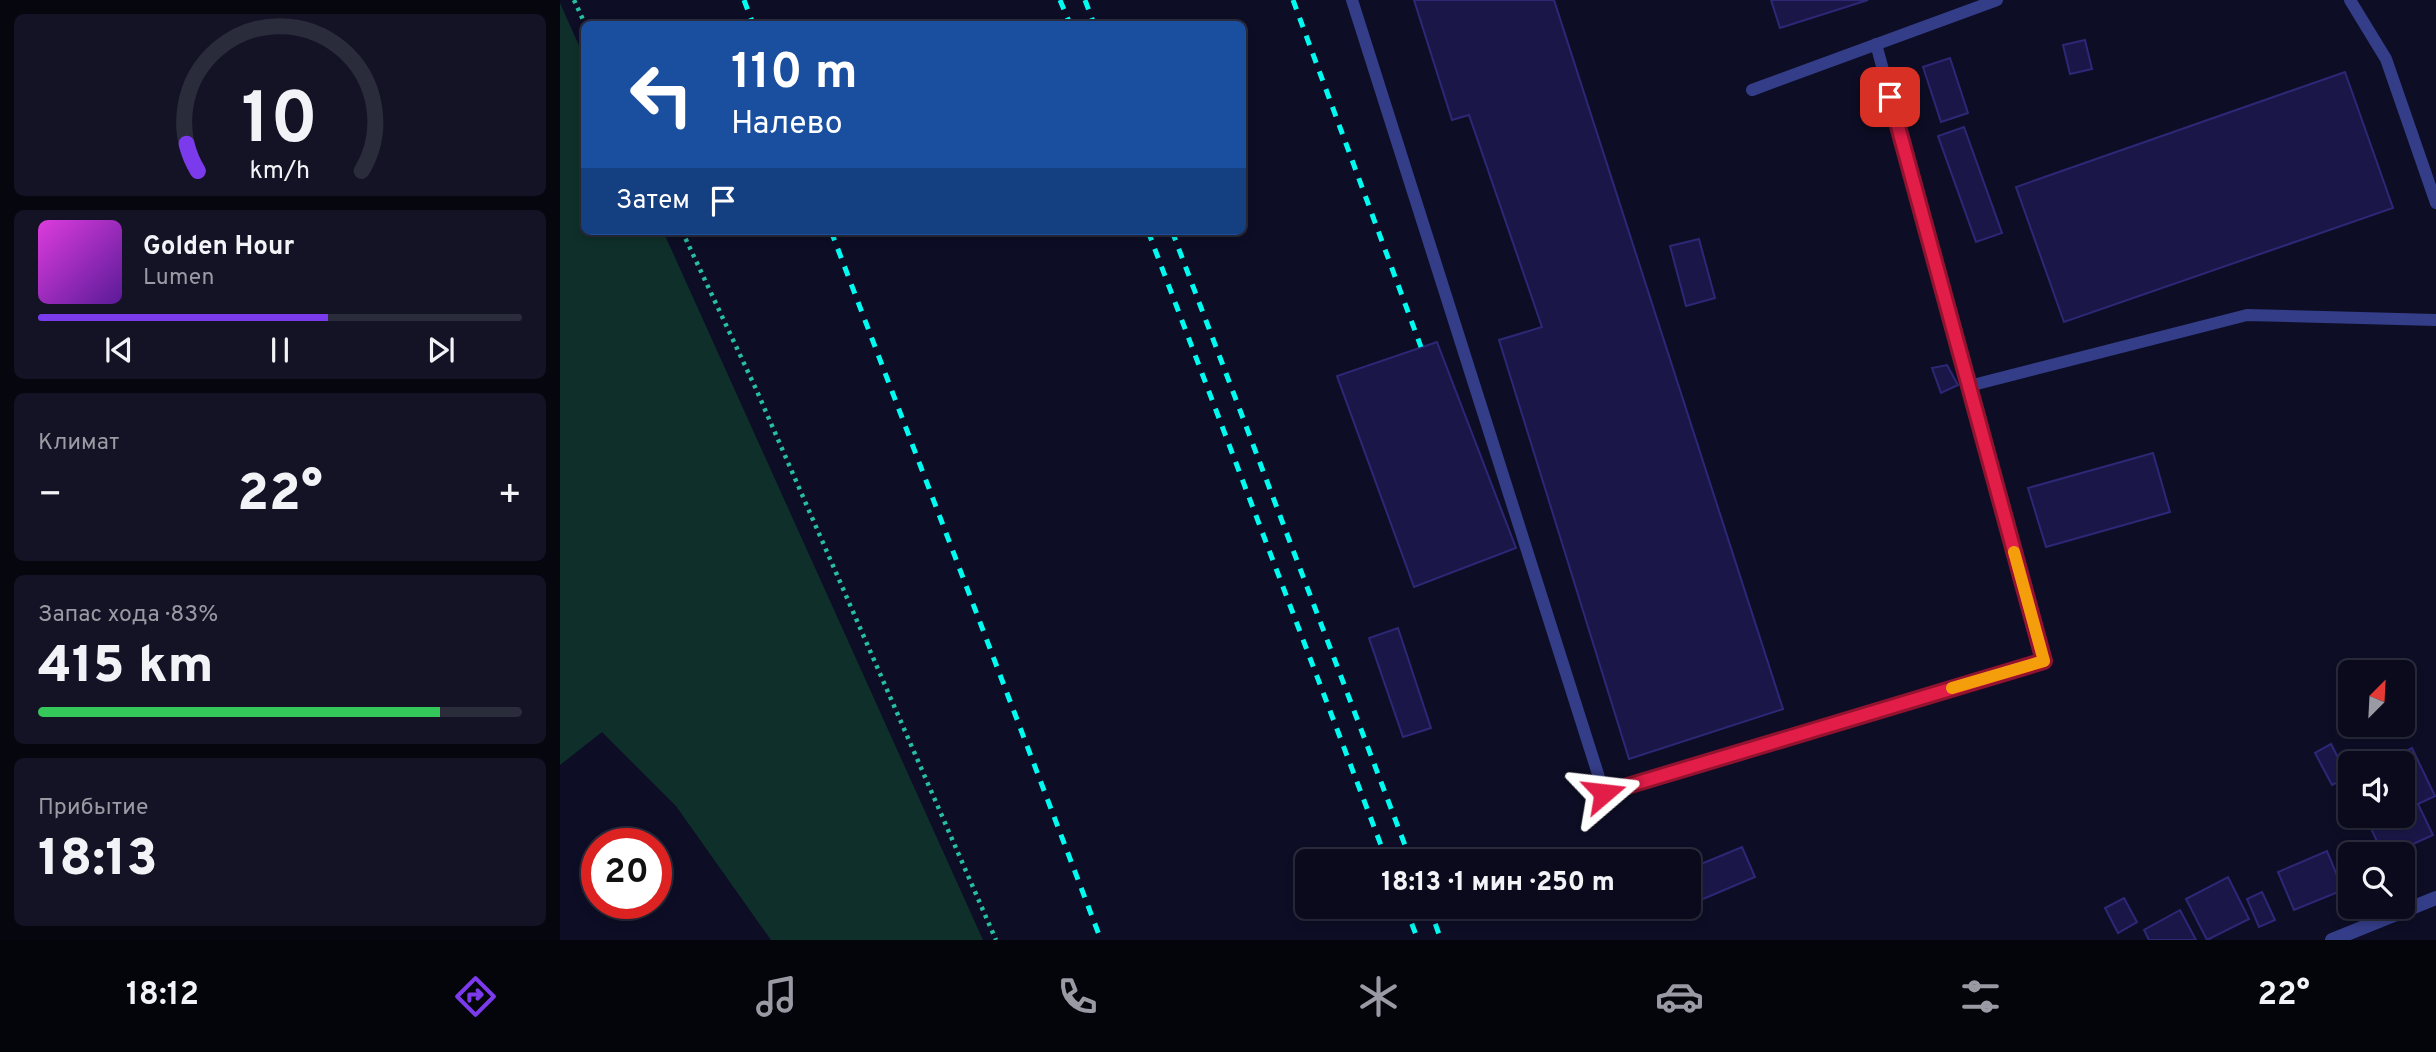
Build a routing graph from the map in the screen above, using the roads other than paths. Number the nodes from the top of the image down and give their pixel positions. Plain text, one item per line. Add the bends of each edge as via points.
1 (1352, 0) edge
2 (1997, 0) edge
3 (2350, 0) edge
4 (1876, 44) junction
5 (1752, 90) dead end
6 (2436, 204) edge
7 (2436, 320) edge
8 (1969, 386) junction
9 (2436, 898) edge
10 (2332, 940) edge

1 - 8 lane via 1604,793 2044,661
2 - 4 lane
3 - 6 lane via 2386,59
4 - 5 lane
4 - 8 lane
7 - 8 lane via 2247,316
9 - 10 street

